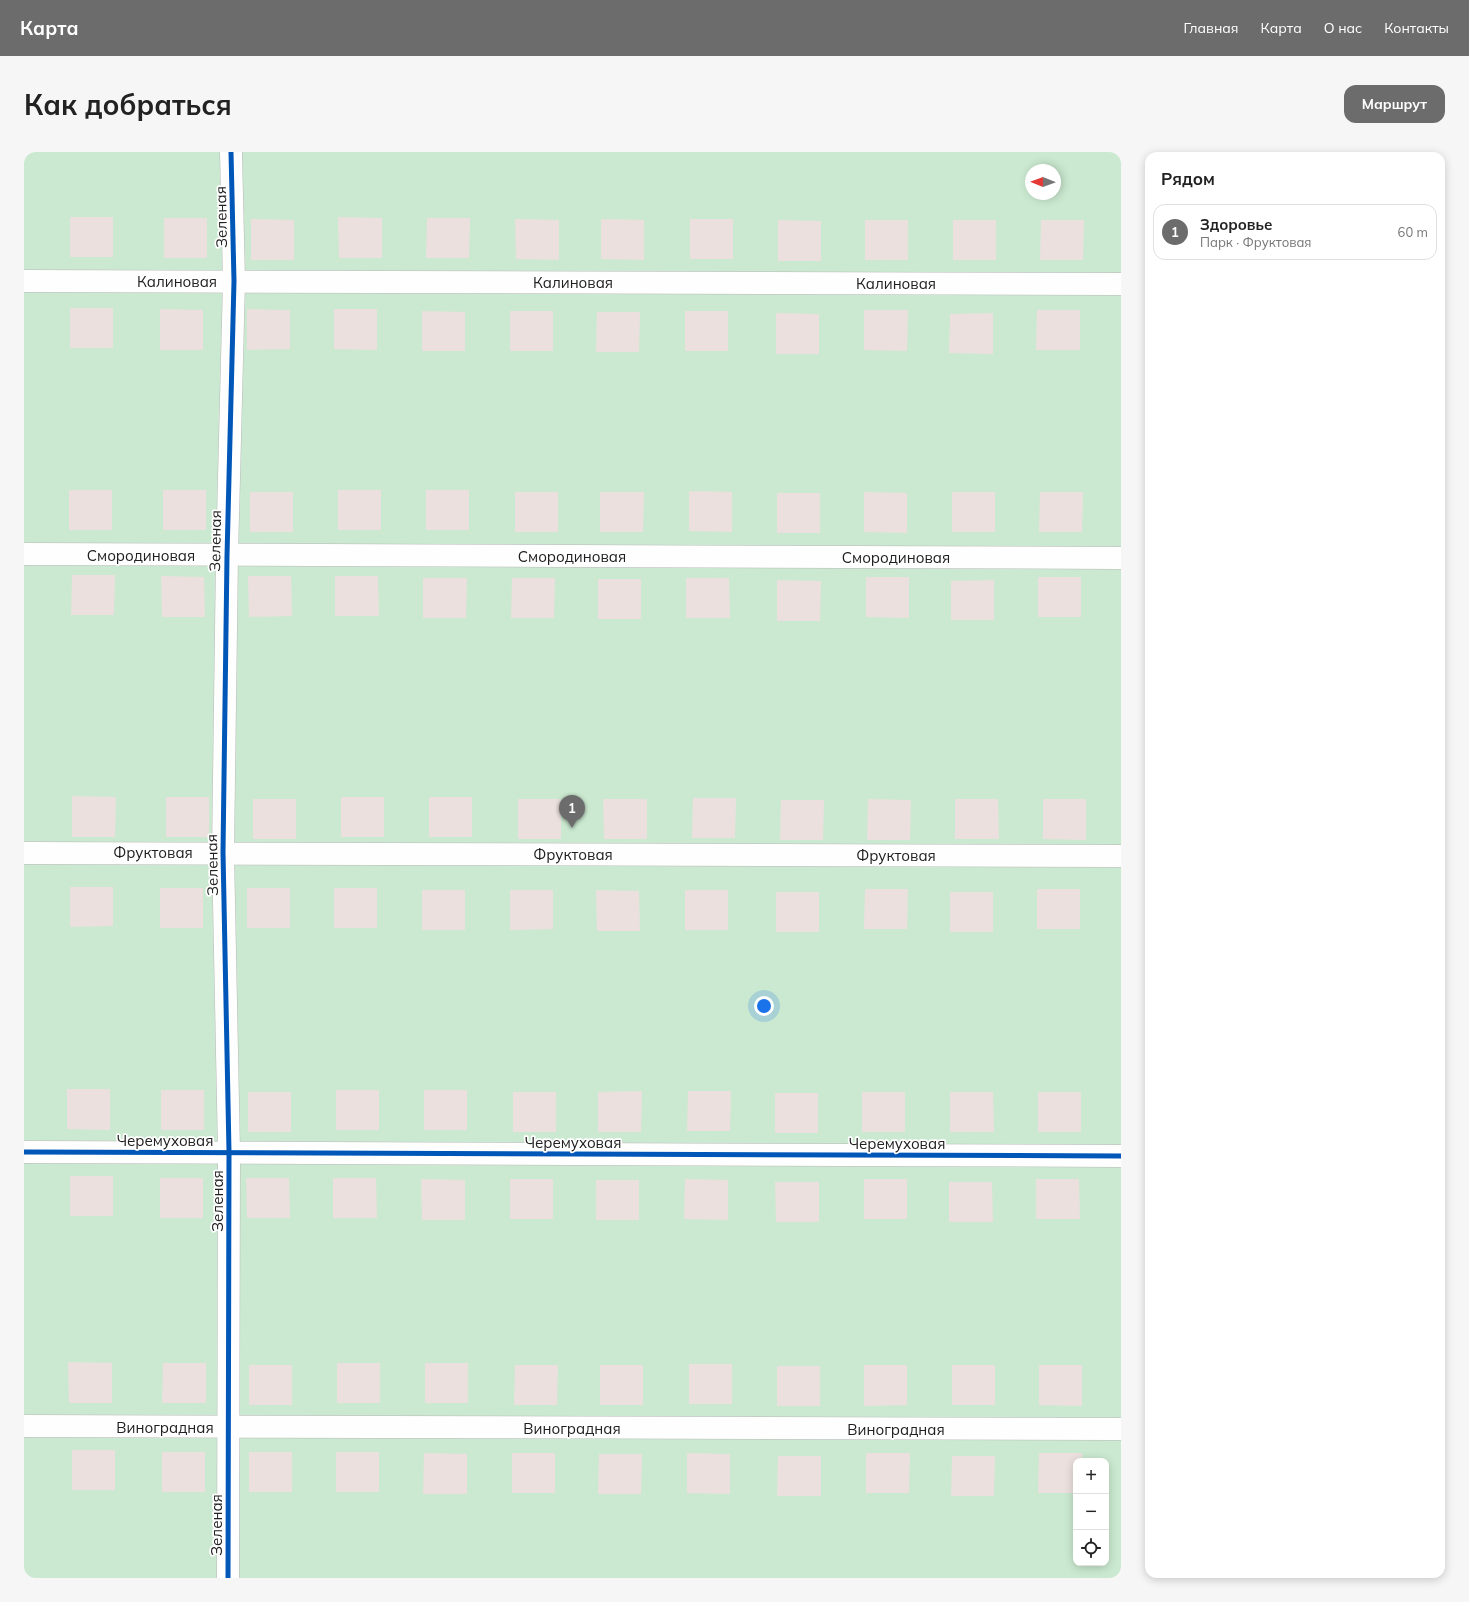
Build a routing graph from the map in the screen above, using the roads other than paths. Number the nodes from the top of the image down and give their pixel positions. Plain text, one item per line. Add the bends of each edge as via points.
1 (231, 152) edge
2 (24, 281) edge
3 (234, 281) junction
4 (1121, 284) edge
5 (24, 554) edge
6 (227, 556) junction
7 (1121, 558) edge
8 (223, 852) junction
9 (24, 853) edge
10 (1121, 856) edge
11 (24, 1152) edge
12 (229, 1152) junction
13 (1121, 1156) edge
14 (24, 1426) edge
15 (228, 1427) junction
16 (1121, 1429) edge
17 (228, 1578) edge

1 - 3 street, Зеленая
2 - 3 street, Калиновая
3 - 4 street, Калиновая
3 - 6 street, Зеленая
5 - 6 street, Смородиновая
6 - 7 street, Смородиновая
6 - 8 street, Зеленая
8 - 9 street, Фруктовая
8 - 10 street, Фруктовая
8 - 12 street, Зеленая
11 - 12 street, Черемуховая
12 - 13 street, Черемуховая
12 - 15 street, Зеленая
14 - 15 street, Виноградная
15 - 16 street, Виноградная
15 - 17 street, Зеленая

